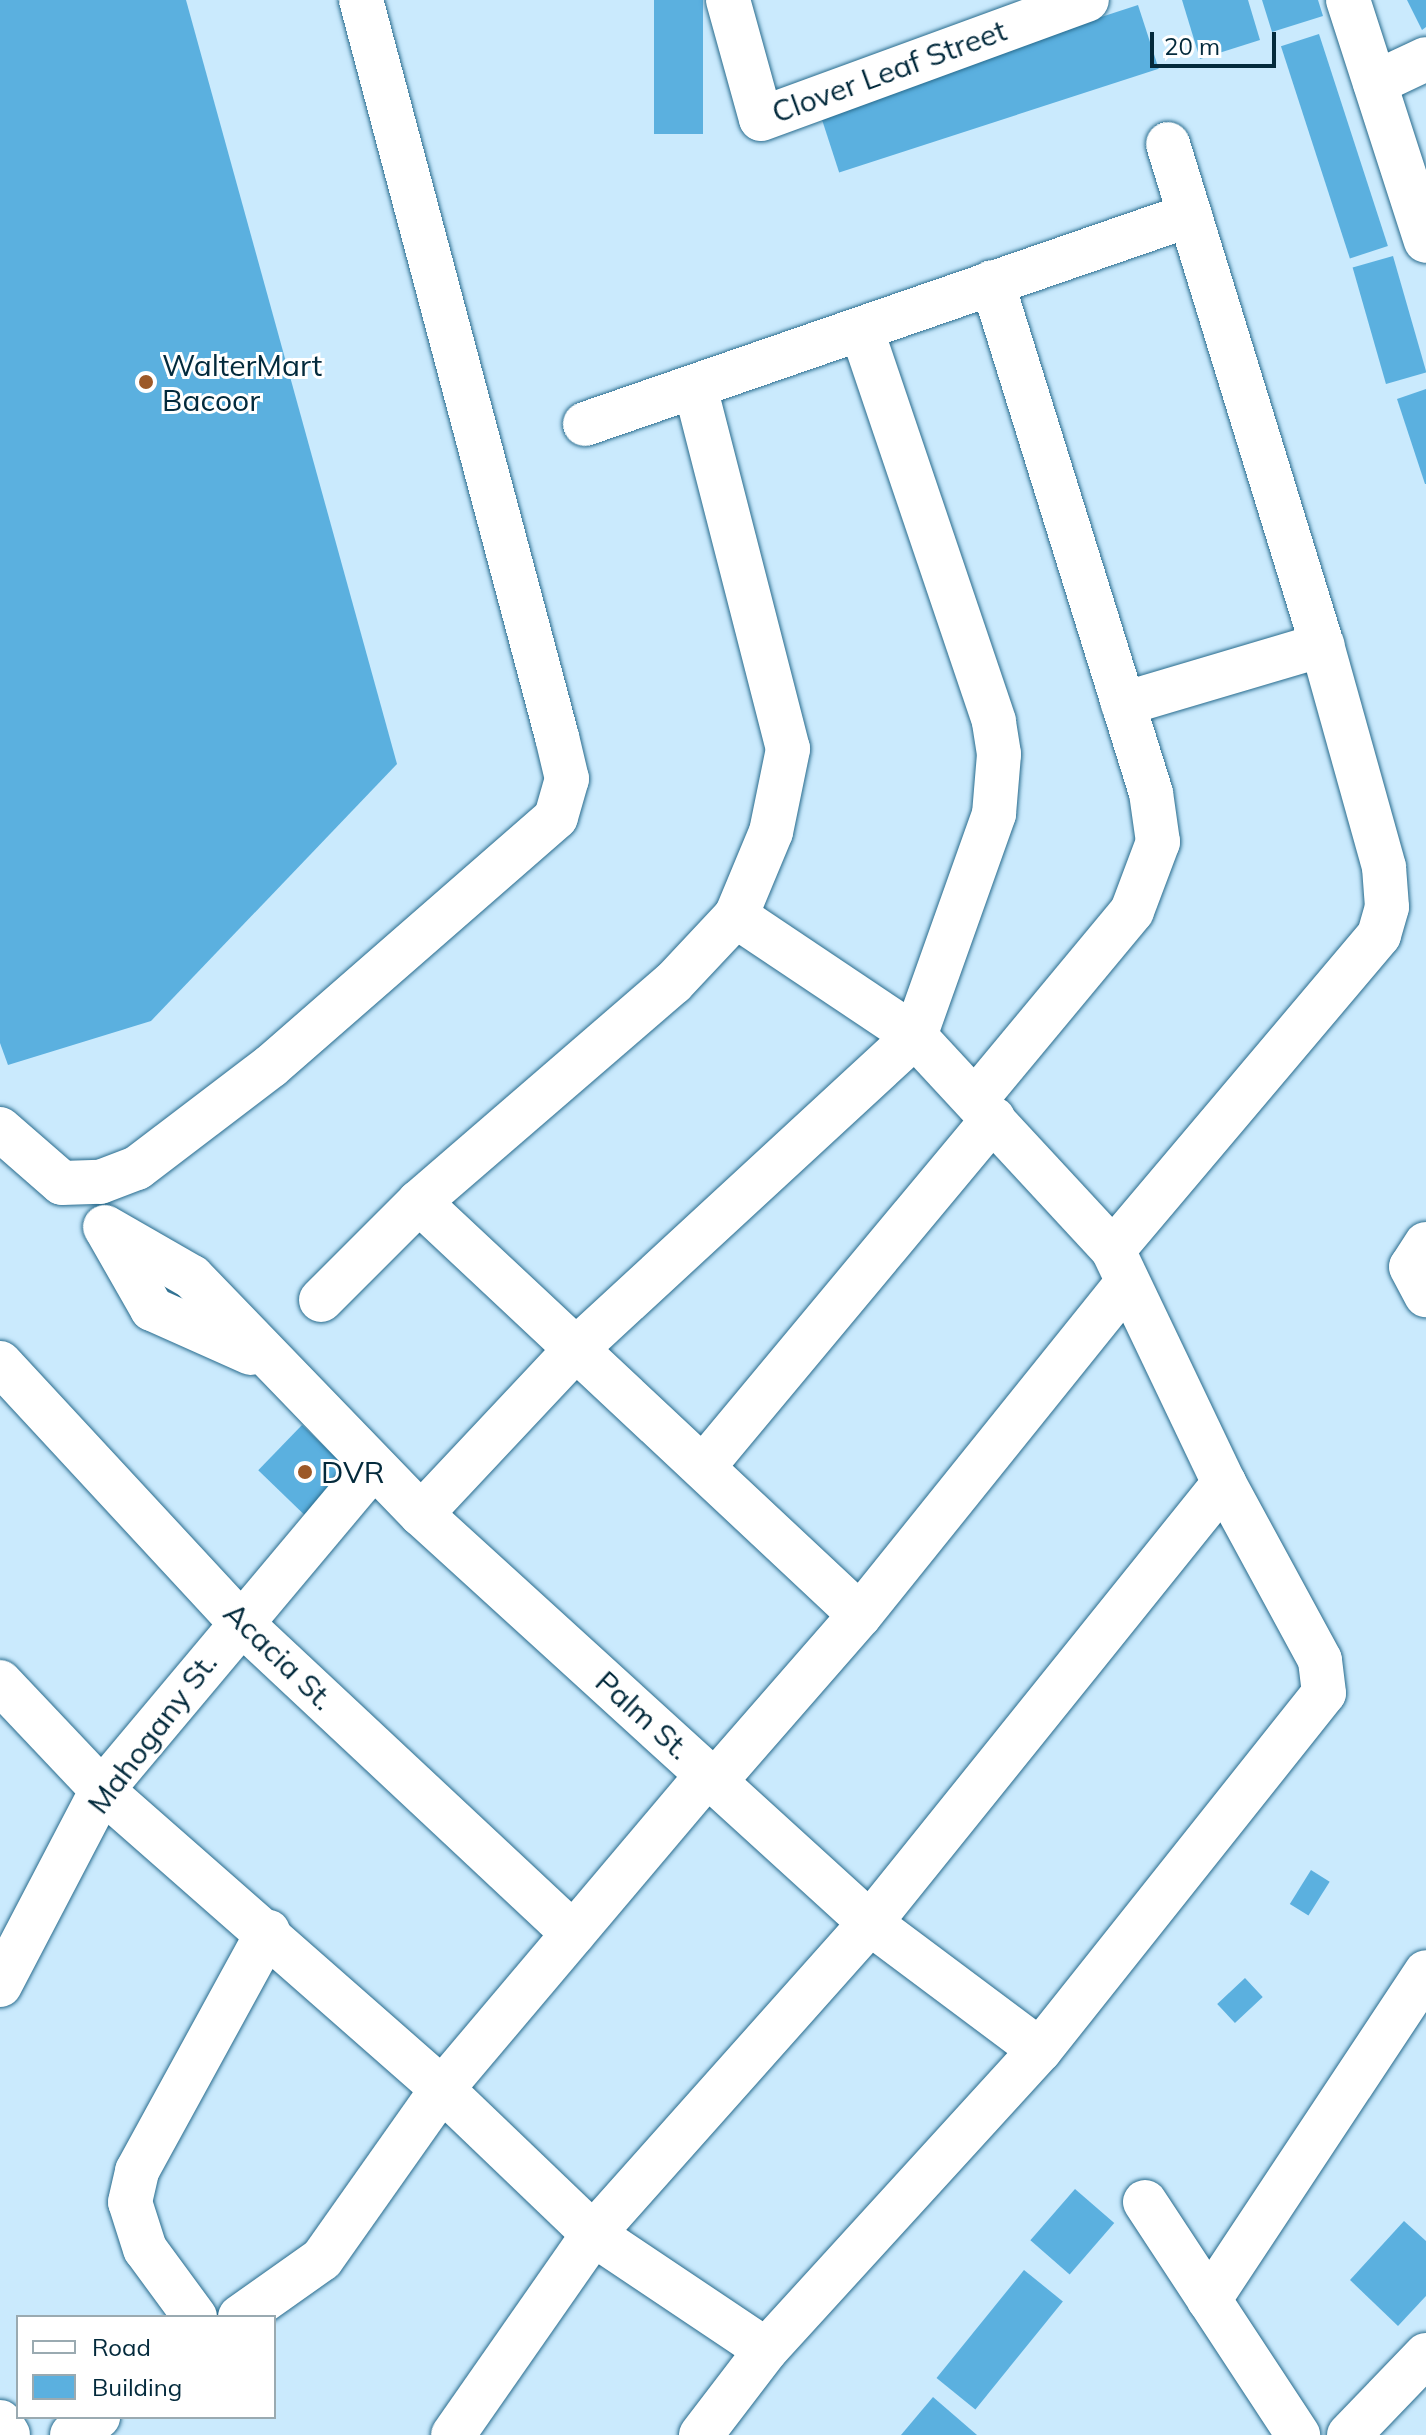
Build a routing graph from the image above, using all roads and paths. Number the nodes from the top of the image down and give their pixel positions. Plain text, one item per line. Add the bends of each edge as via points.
1 (361, 0) edge
2 (728, 0) edge
3 (1087, 0) edge
4 (1348, 0) edge
5 (1426, 59) edge
6 (1375, 83) junction
7 (1168, 144) dead end
8 (1190, 215) junction
9 (1426, 241) edge
10 (992, 282) junction
11 (862, 330) junction
12 (696, 391) junction
13 (585, 424) dead end
14 (1322, 645) junction
15 (1123, 704) junction
16 (736, 916) junction
17 (915, 1036) junction
18 (984, 1109) junction
19 (0, 1129) edge
20 (62, 1183) junction
21 (419, 1202) junction
22 (1426, 1244) edge
23 (1120, 1267) junction
24 (1426, 1295) edge
25 (321, 1300) dead end
26 (576, 1349) junction
27 (0, 1363) edge
28 (704, 1466) junction
29 (371, 1469) junction
30 (1224, 1483) junction
31 (421, 1514) junction
32 (860, 1615) junction
33 (238, 1620) junction
34 (0, 1682) edge
35 (712, 1777) junction
36 (102, 1790) junction
37 (870, 1923) junction
38 (268, 1932) junction
39 (573, 1934) junction
40 (1426, 1972) edge
41 (0, 1985) edge
42 (1040, 2050) junction
43 (442, 2089) junction
44 (1145, 2202) dead end
45 (593, 2234) junction
46 (1209, 2300) junction
47 (194, 2315) edge
48 (243, 2315) edge
49 (766, 2350) junction
50 (1426, 2355) edge
51 (95, 2419) edge
52 (0, 2422) edge
53 (1352, 2433) edge
54 (8, 2435) edge
55 (72, 2435) edge
56 (453, 2435) edge
57 (701, 2435) edge
58 (1298, 2435) edge

1 - 20 street via 567,779 556,817 271,1066 137,1168 100,1182
2 - 3 street, Clover Leaf Street via 761,119
4 - 6 street
5 - 6 street
6 - 9 street
7 - 8 street
8 - 10 street
8 - 14 street
10 - 11 street
10 - 15 street
11 - 12 street
11 - 17 street via 994,721 999,754 994,814
12 - 13 street
12 - 16 street via 788,749 771,832
14 - 15 street
14 - 23 street via 1384,867 1387,907 1379,935
15 - 18 street via 1151,793 1158,842 1150,874 1132,911
16 - 17 street
16 - 21 street via 673,983
17 - 18 street
17 - 26 street
18 - 23 street
18 - 28 street
19 - 20 street, Palm St.
20 - 29 street, Palm St. via 105,1227 192,1277
21 - 25 street
21 - 26 street
22 - 24 street via 1411,1267
23 - 30 street
23 - 32 street
26 - 28 street
26 - 31 street
27 - 33 street, Acacia St.
28 - 32 street
29 - 31 street, Palm St.
29 - 33 street, Mahogany St.
30 - 37 street
30 - 42 street via 1320,1660 1324,1693
31 - 35 street, Palm St.
32 - 35 street
33 - 36 street, Mahogany St.
33 - 39 street, Acacia St.
34 - 36 street
35 - 37 street, Palm St.
35 - 39 street
36 - 38 street
36 - 41 street, Mahogany St.
37 - 42 street, Palm St.
37 - 45 street
38 - 43 street
38 - 47 street via 137,2171 130,2202 145,2249
39 - 43 street
40 - 46 street
42 - 49 street
43 - 45 street
43 - 48 street via 322,2259
44 - 46 street
45 - 49 street
45 - 56 street
46 - 58 street
49 - 57 street
50 - 53 street
51 - 55 street
52 - 54 street

